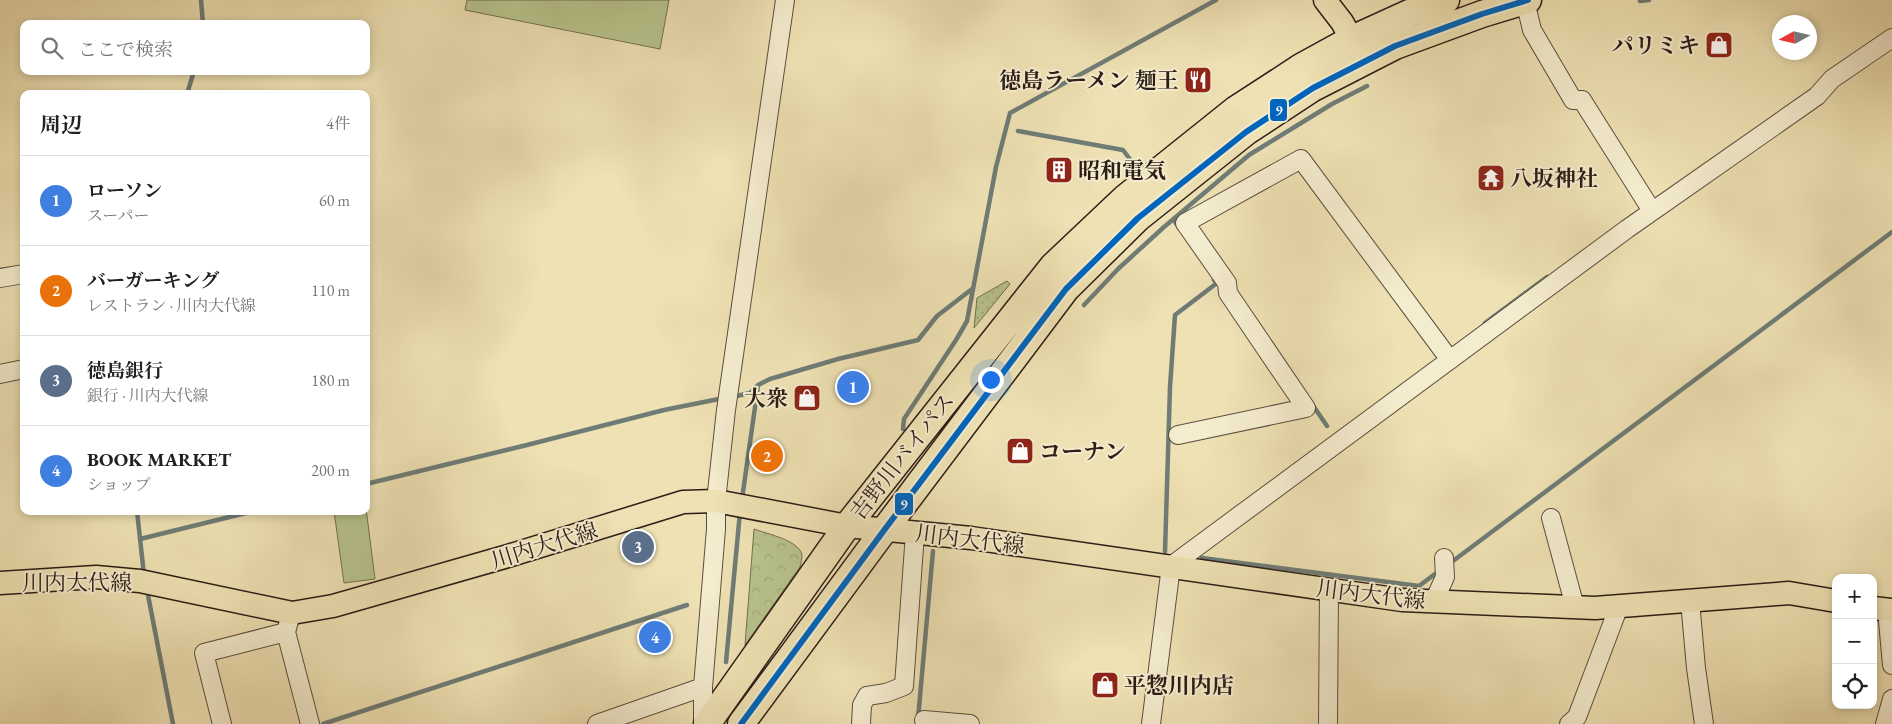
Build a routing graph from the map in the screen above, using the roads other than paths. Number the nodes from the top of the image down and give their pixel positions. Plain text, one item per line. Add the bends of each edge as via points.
1 (785, 0) edge
2 (1325, 0) edge
3 (1446, 0) edge
4 (1527, 0) edge
5 (1892, 38) edge
6 (1352, 39) junction
7 (1364, 62) junction
8 (1652, 211) junction
9 (20, 275) edge
10 (0, 278) edge
11 (1450, 360) junction
12 (20, 370) edge
13 (0, 374) edge
14 (1178, 435) dead end
15 (734, 504) junction
16 (1551, 518) dead end
17 (847, 526) junction
18 (885, 529) junction
19 (915, 532) junction
20 (1444, 558) dead end
21 (1171, 566) junction
22 (0, 583) edge
23 (1329, 589) junction
24 (1832, 600) edge
25 (1434, 601) junction
26 (1690, 601) junction
27 (1619, 606) junction
28 (1575, 607) junction
29 (1884, 610) edge
30 (289, 622) junction
31 (1892, 665) edge
32 (703, 687) junction
33 (1892, 699) edge
34 (924, 720) dead end
35 (222, 724) edge
36 (310, 724) edge
37 (596, 724) edge
38 (703, 724) edge
39 (707, 724) edge
40 (741, 724) edge
41 (861, 724) edge
42 (970, 724) edge
43 (1150, 724) edge
44 (1328, 724) edge
45 (1569, 724) edge
46 (1704, 724) edge
47 (1885, 724) edge

1 - 15 street via 726,410
2 - 6 main road
3 - 6 highway, 吉野川バイパス
4 - 7 highway, 吉野川バイパス via 1395,46
4 - 8 street via 1532,30 1573,100 1582,100
5 - 8 street via 1832,78 1817,96
6 - 7 main road
6 - 17 highway, 吉野川バイパス via 1301,67 1235,110 1125,198 1060,260
7 - 18 highway, 吉野川バイパス via 1313,88 1246,132 1138,218 1066,289
8 - 11 street
9 - 10 street
11 - 14 street via 1302,159 1185,223 1306,408
11 - 21 street
12 - 13 street
15 - 17 main road, 川内大代線
15 - 30 main road, 川内大代線 via 683,502
15 - 32 street via 716,529
16 - 28 street
17 - 18 main road, 川内大代線
17 - 39 highway, 吉野川バイパス
18 - 19 main road, 川内大代線
18 - 40 highway, 吉野川バイパス
19 - 21 main road, 川内大代線
19 - 41 street via 904,686 867,696 862,706
20 - 25 street via 1445,577
21 - 23 main road, 川内大代線
21 - 43 street
22 - 30 main road, 川内大代線 via 96,577 147,582
23 - 25 main road, 川内大代線 via 1402,600
23 - 44 street
24 - 26 main road, 川内大代線 via 1789,593
25 - 28 main road, 川内大代線
26 - 27 main road, 川内大代線
26 - 46 street
27 - 28 main road, 川内大代線
27 - 45 street via 1577,717
29 - 31 street
30 - 35 street via 204,653
30 - 36 street
32 - 37 street
32 - 38 street
33 - 47 street
34 - 42 street

